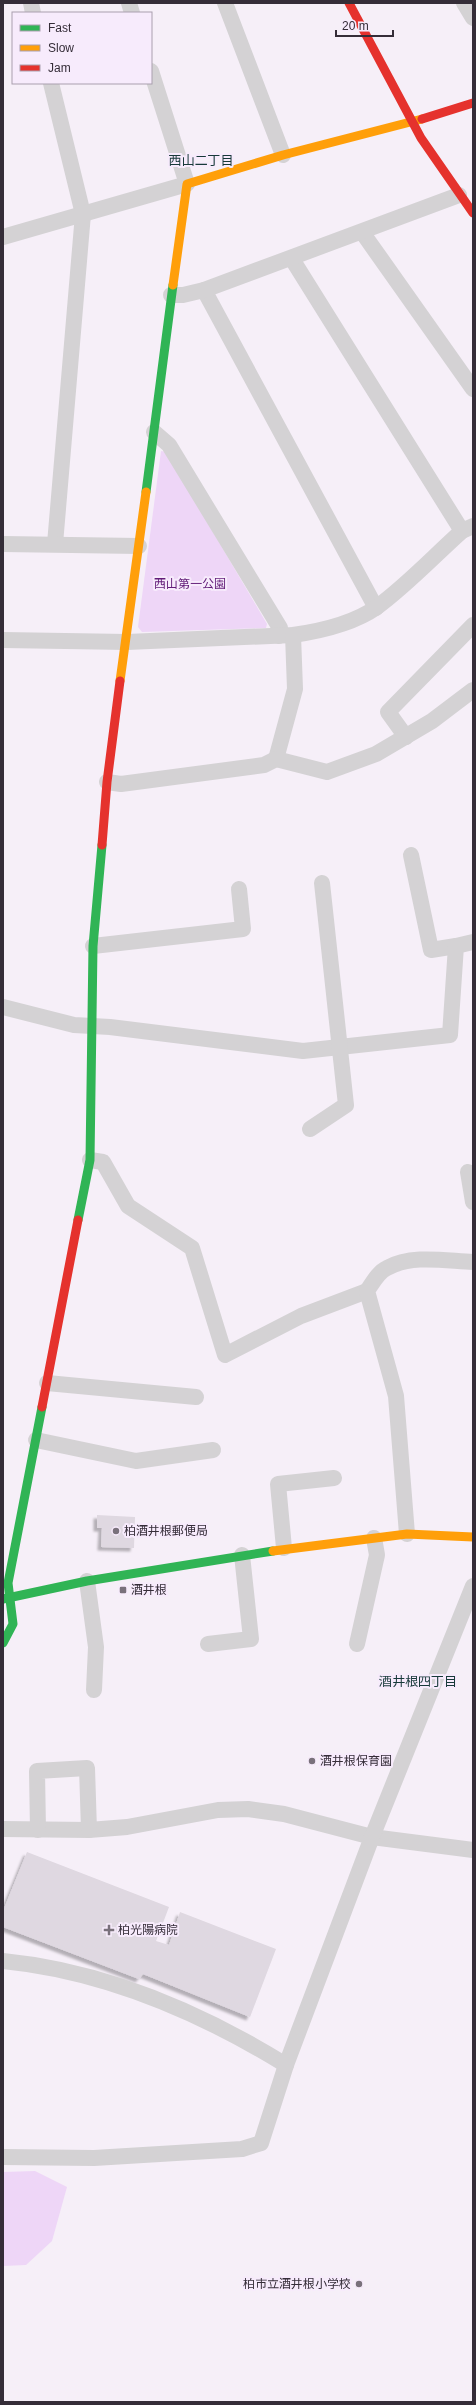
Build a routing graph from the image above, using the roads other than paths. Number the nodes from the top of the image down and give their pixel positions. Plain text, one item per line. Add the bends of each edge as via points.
1 (225, 3) edge
2 (349, 3) edge
3 (464, 3) edge
4 (473, 18) edge
5 (152, 74) edge
6 (51, 84) edge
7 (473, 103) edge
8 (412, 122) junction
9 (283, 155) junction
10 (187, 184) junction
11 (459, 196) junction
12 (473, 213) edge
13 (83, 214) junction
14 (362, 232) junction
15 (3, 237) edge
16 (292, 259) junction
17 (204, 290) junction
18 (171, 295) junction
19 (473, 388) edge
20 (154, 432) junction
21 (468, 529) edge
22 (3, 544) edge
23 (55, 544) junction
24 (138, 546) junction
25 (376, 608) junction
26 (473, 625) edge
27 (286, 636) junction
28 (3, 640) edge
29 (127, 642) junction
30 (473, 690) edge
31 (406, 737) junction
32 (276, 759) junction
33 (107, 782) junction
34 (411, 855) dead end
35 (322, 883) dead end
36 (239, 889) dead end
37 (473, 942) edge
38 (93, 946) junction
39 (456, 946) junction
40 (3, 1007) edge
41 (91, 1026) junction
42 (341, 1047) junction
43 (310, 1129) dead end
44 (90, 1160) junction
45 (468, 1172) dead end
46 (473, 1202) edge
47 (473, 1262) edge
48 (367, 1291) junction
49 (47, 1383) junction
50 (196, 1397) dead end
51 (36, 1440) junction
52 (214, 1450) dead end
53 (334, 1478) dead end
54 (407, 1534) junction
55 (473, 1537) edge
56 (374, 1538) junction
57 (284, 1548) junction
58 (242, 1555) junction
59 (87, 1581) junction
60 (473, 1586) edge
61 (7, 1598) edge
62 (3, 1643) edge
63 (208, 1644) dead end
64 (357, 1644) dead end
65 (94, 1690) dead end
66 (3, 1829) edge
67 (38, 1830) junction
68 (89, 1830) junction
69 (372, 1837) junction
70 (473, 1850) edge
71 (3, 1961) edge
72 (286, 2065) junction
73 (3, 2157) edge

1 - 9 street
2 - 8 street
3 - 4 street
5 - 10 street
6 - 13 street
7 - 8 street
8 - 9 street
8 - 11 street
9 - 10 street
10 - 13 street
10 - 18 street
11 - 12 street
11 - 14 street
13 - 15 street
13 - 23 street
14 - 16 street
14 - 19 street
16 - 17 street
16 - 21 street
17 - 18 street
17 - 25 street
18 - 20 street
20 - 24 street
20 - 27 street via 169,445
21 - 25 street
22 - 23 street
23 - 24 street
24 - 29 street
25 - 27 street via 341,625
26 - 31 street via 388,712
27 - 29 street
27 - 32 street via 295,689
28 - 29 street
29 - 33 street
30 - 31 street
31 - 32 street via 376,754 327,772
32 - 33 street via 264,765 121,784
33 - 38 street
34 - 39 street via 431,950
35 - 42 street
36 - 38 street via 243,929
37 - 39 street
38 - 41 street
39 - 42 street via 450,1035
40 - 41 street via 74,1025
41 - 42 street via 303,1051
41 - 44 street
42 - 43 street via 346,1105
44 - 48 street via 103,1162 128,1206 192,1248 225,1355 302,1316
44 - 49 street
45 - 46 street
47 - 48 street via 404,1262 386,1268
48 - 54 street via 396,1396
49 - 50 street
49 - 51 street
51 - 52 street via 136,1461
51 - 61 street
53 - 57 street via 278,1484
54 - 55 street
54 - 56 street
56 - 57 street
56 - 64 street via 376,1555
57 - 58 street
58 - 59 street
58 - 63 street via 251,1639
59 - 61 street
59 - 65 street via 96,1647
60 - 69 street
61 - 62 street via 13,1624
66 - 67 street
67 - 68 street
67 - 68 street via 37,1771 87,1768
68 - 69 street via 127,1827 218,1810 248,1809 284,1814
69 - 70 street
69 - 72 street
71 - 72 street via 62,1970 132,1990 200,2017 239,2036
72 - 73 street via 261,2143 242,2149 94,2158

